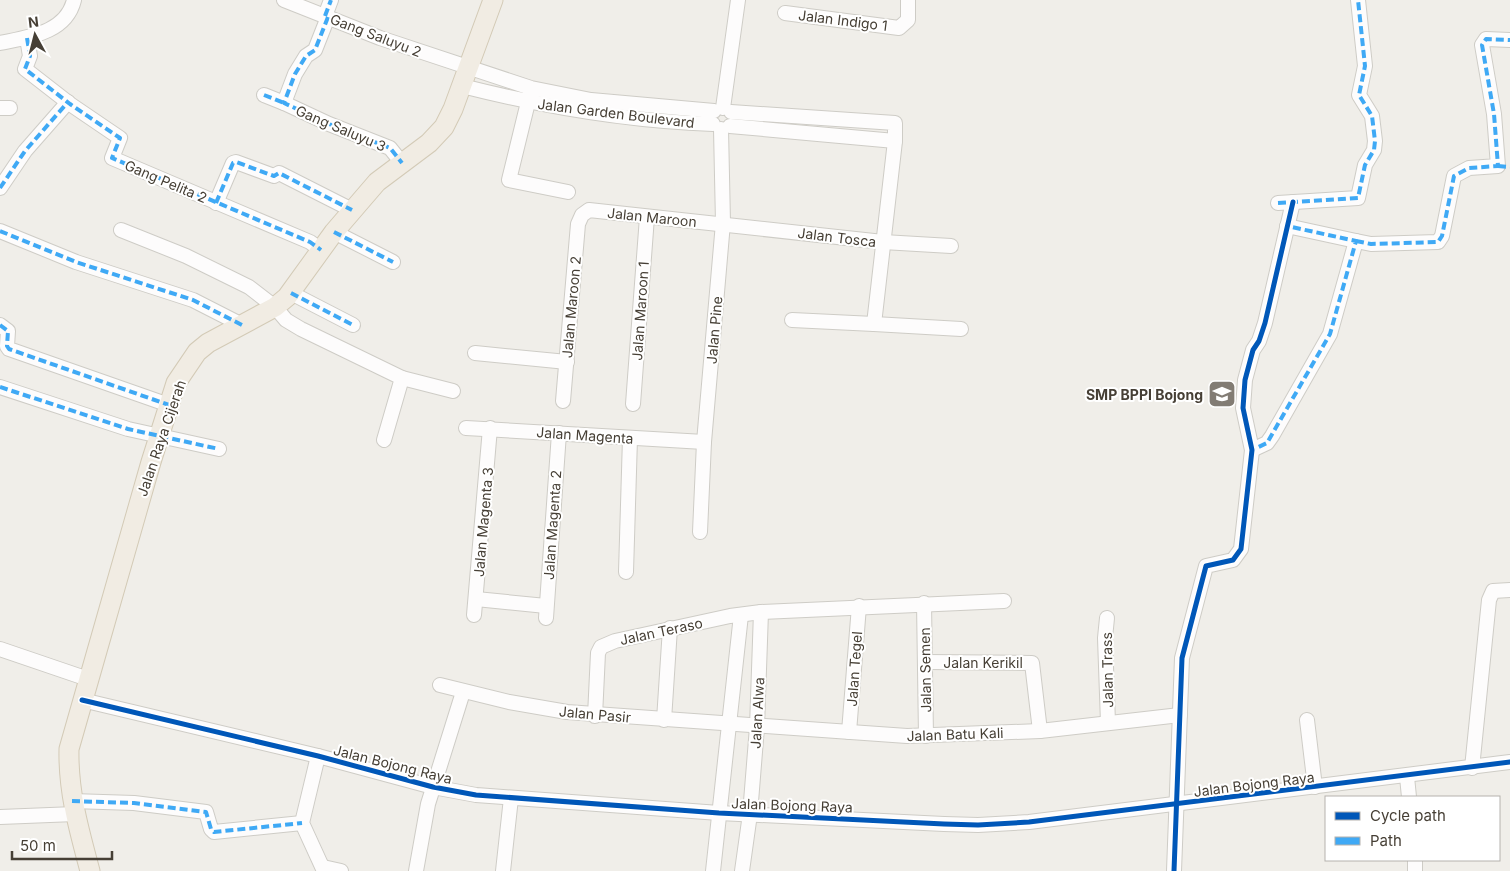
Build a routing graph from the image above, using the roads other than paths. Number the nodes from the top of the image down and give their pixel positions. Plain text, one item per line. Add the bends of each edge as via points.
1 (74, 0) edge
2 (284, 0) edge
3 (331, 0) edge
4 (493, 0) edge
5 (738, 0) edge
6 (908, 0) edge
7 (1358, 0) edge
8 (785, 13) dead end
9 (327, 16) junction
10 (27, 38) junction
11 (1510, 40) edge
12 (0, 43) edge
13 (465, 78) junction
14 (531, 88) junction
15 (264, 95) dead end
16 (68, 102) junction
17 (528, 102) junction
18 (284, 103) junction
19 (722, 118) junction
20 (845, 119) junction
21 (844, 135) junction
22 (895, 141) junction
23 (402, 163) junction
24 (1504, 166) edge
25 (0, 188) edge
26 (568, 192) dead end
27 (1293, 202) junction
28 (216, 203) junction
29 (1278, 203) dead end
30 (352, 210) junction
31 (582, 215) joint
32 (647, 217) junction
33 (723, 224) junction
34 (1287, 226) junction
35 (120, 230) dead end
36 (0, 231) edge
37 (334, 232) junction
38 (1356, 241) junction
39 (883, 242) junction
40 (951, 246) dead end
41 (321, 250) junction
42 (393, 262) dead end
43 (291, 293) junction
44 (275, 307) junction
45 (792, 320) dead end
46 (874, 324) junction
47 (242, 325) junction
48 (353, 325) dead end
49 (0, 326) edge
50 (962, 329) dead end
51 (475, 353) dead end
52 (567, 362) junction
53 (402, 378) junction
54 (0, 387) edge
55 (453, 391) dead end
56 (563, 401) dead end
57 (633, 404) dead end
58 (169, 405) junction
59 (466, 428) dead end
60 (490, 428) junction
61 (559, 433) junction
62 (160, 434) junction
63 (630, 438) junction
64 (384, 440) dead end
65 (704, 442) junction
66 (218, 449) dead end
67 (1252, 450) junction
68 (700, 532) dead end
69 (626, 572) dead end
70 (1510, 590) edge
71 (476, 599) junction
72 (1004, 601) dead end
73 (924, 603) junction
74 (859, 606) junction
75 (760, 612) junction
76 (474, 615) dead end
77 (741, 615) junction
78 (1107, 618) dead end
79 (670, 628) junction
80 (0, 649) edge
81 (926, 662) junction
82 (88, 680) junction
83 (440, 685) dead end
84 (463, 692) junction
85 (82, 700) junction
86 (1180, 714) junction
87 (595, 716) junction
88 (664, 720) junction
89 (1307, 720) dead end
90 (1108, 723) junction
91 (728, 725) junction
92 (757, 727) junction
93 (1040, 731) junction
94 (849, 732) junction
95 (926, 736) junction
96 (318, 756) junction
97 (1510, 762) edge
98 (1472, 768) junction
99 (1407, 777) junction
100 (1315, 787) junction
101 (433, 788) junction
102 (1409, 796) edge
103 (511, 798) junction
104 (1176, 804) junction
105 (73, 808) junction
106 (719, 813) junction
107 (750, 814) junction
108 (0, 817) edge
109 (302, 824) junction
110 (323, 869) edge
111 (90, 871) edge
112 (340, 871) edge
113 (416, 871) edge
114 (502, 871) edge
115 (713, 871) edge
116 (742, 871) edge
117 (1174, 871) edge

1 - 10 street via 72,11 64,20 52,29
2 - 9 street, Gang Saluyu 2
3 - 9 street, Gang Saluyu 3
4 - 13 main road, Jalan Raya Cijerah
5 - 19 street, Jalan Pine
6 - 8 street, Jalan Indigo 1 via 908,20 899,28
7 - 27 street via 1365,66 1359,95 1372,116 1376,140 1374,150 1365,165 1358,198
9 - 13 street, Gang Saluyu 2
9 - 18 street, Gang Saluyu 3 via 315,50 306,56 295,74
10 - 12 street
10 - 16 street, Gang Pelita 2 via 30,56 25,69
11 - 24 street via 1492,37 1482,45
13 - 14 street, Jalan Garden Boulevard
13 - 17 street, Jalan Garden Boulevard
13 - 23 main road, Jalan Raya Cijerah via 444,128
14 - 17 street
14 - 19 street, Jalan Garden Boulevard via 590,100
15 - 18 street
16 - 25 street via 25,151
16 - 28 street, Gang Pelita 2 via 120,138 112,158
17 - 19 street, Jalan Garden Boulevard via 587,113
17 - 26 street via 509,180
18 - 23 street, Gang Saluyu 3 via 390,148
19 - 20 street
19 - 21 street
19 - 33 street, Jalan Pine
20 - 21 street
20 - 22 street via 895,123
21 - 22 street
22 - 39 street
23 - 30 main road, Jalan Raya Cijerah via 377,182
24 - 38 street via 1469,168 1454,176 1438,242 1371,244
27 - 29 street
27 - 34 street
28 - 30 street via 236,162 274,176 279,172
28 - 41 street, Gang Pelita 2 via 310,242
30 - 37 main road, Jalan Raya Cijerah
31 - 32 street, Jalan Maroon via 589,210
31 - 52 street, Jalan Maroon 2 via 578,224
32 - 33 street, Jalan Maroon
32 - 57 street, Jalan Maroon 1
33 - 39 street, Jalan Tosca
33 - 65 street, Jalan Pine
34 - 38 street
34 - 67 street via 1265,323 1252,350 1245,380 1244,408
35 - 44 street via 186,256 249,287
36 - 47 street via 76,262 193,300
37 - 41 main road, Jalan Raya Cijerah
37 - 42 street
38 - 67 street via 1330,334 1267,444
39 - 40 street, Jalan Tosca
39 - 46 street
41 - 43 main road, Jalan Raya Cijerah
43 - 44 main road, Jalan Raya Cijerah
43 - 48 street
44 - 47 main road, Jalan Raya Cijerah
44 - 53 street via 286,320 301,329
45 - 46 street
46 - 50 street
47 - 58 main road, Jalan Raya Cijerah via 197,352 176,383
49 - 58 street via 8,331 9,349
51 - 52 street
52 - 56 street, Jalan Maroon 2
53 - 55 street
53 - 64 street
54 - 62 street via 128,429
58 - 62 main road, Jalan Raya Cijerah
59 - 60 street, Jalan Magenta
60 - 61 street, Jalan Magenta
60 - 71 street, Jalan Magenta 3
61 - 63 street, Jalan Magenta
61 - 71 street, Jalan Magenta 2 via 546,612
62 - 66 street
62 - 82 main road, Jalan Raya Cijerah
63 - 65 street, Jalan Magenta
63 - 69 street
65 - 68 street, Jalan Pine
67 - 86 street via 1241,549 1232,560 1206,566 1183,649
70 - 98 street via 1493,591 1490,600
71 - 76 street, Jalan Magenta 3
72 - 73 street, Jalan Teraso
73 - 74 street, Jalan Teraso
73 - 81 street, Jalan Semen
74 - 75 street, Jalan Teraso
74 - 94 street, Jalan Tegel
75 - 77 street, Jalan Teraso
75 - 92 street, Jalan Alwa
77 - 79 street, Jalan Teraso
77 - 91 street, Jalan Alwa
78 - 90 street, Jalan Trass via 1104,638
79 - 87 street, Jalan Teraso via 615,640 601,647
79 - 88 street
80 - 82 street
81 - 93 street, Jalan Kerikil via 1032,663
81 - 95 street, Jalan Semen
82 - 85 main road, Jalan Raya Cijerah
83 - 84 street, Jalan Pasir
84 - 87 street, Jalan Pasir
84 - 101 street
85 - 96 street, Jalan Bojong Raya
85 - 105 main road, Jalan Raya Cijerah via 69,749 68,775
86 - 90 street, Jalan Batu Kali
86 - 104 street
87 - 88 street, Jalan Pasir
88 - 91 street, Jalan Pasir
89 - 100 street
90 - 93 street, Jalan Batu Kali
91 - 92 street, Jalan Batu Kali
91 - 106 street, Jalan Alwa
92 - 94 street, Jalan Batu Kali
92 - 107 street, Jalan Alwa
93 - 95 street, Jalan Batu Kali
94 - 95 street, Jalan Batu Kali
96 - 101 street, Jalan Bojong Raya
96 - 109 street
97 - 98 street, Jalan Bojong Raya
98 - 99 street, Jalan Bojong Raya
99 - 100 street, Jalan Bojong Raya
99 - 102 street
100 - 104 street, Jalan Bojong Raya
101 - 103 street, Jalan Bojong Raya
101 - 113 street
103 - 106 street, Jalan Bojong Raya
103 - 114 street
104 - 107 street, Jalan Bojong Raya via 985,825
104 - 117 street
105 - 108 street
105 - 109 street via 134,803 206,812 214,832
105 - 111 main road, Jalan Raya Cijerah
106 - 107 street, Jalan Bojong Raya
106 - 115 street, Jalan Alwa
107 - 116 street, Jalan Alwa
109 - 110 street
110 - 112 street

